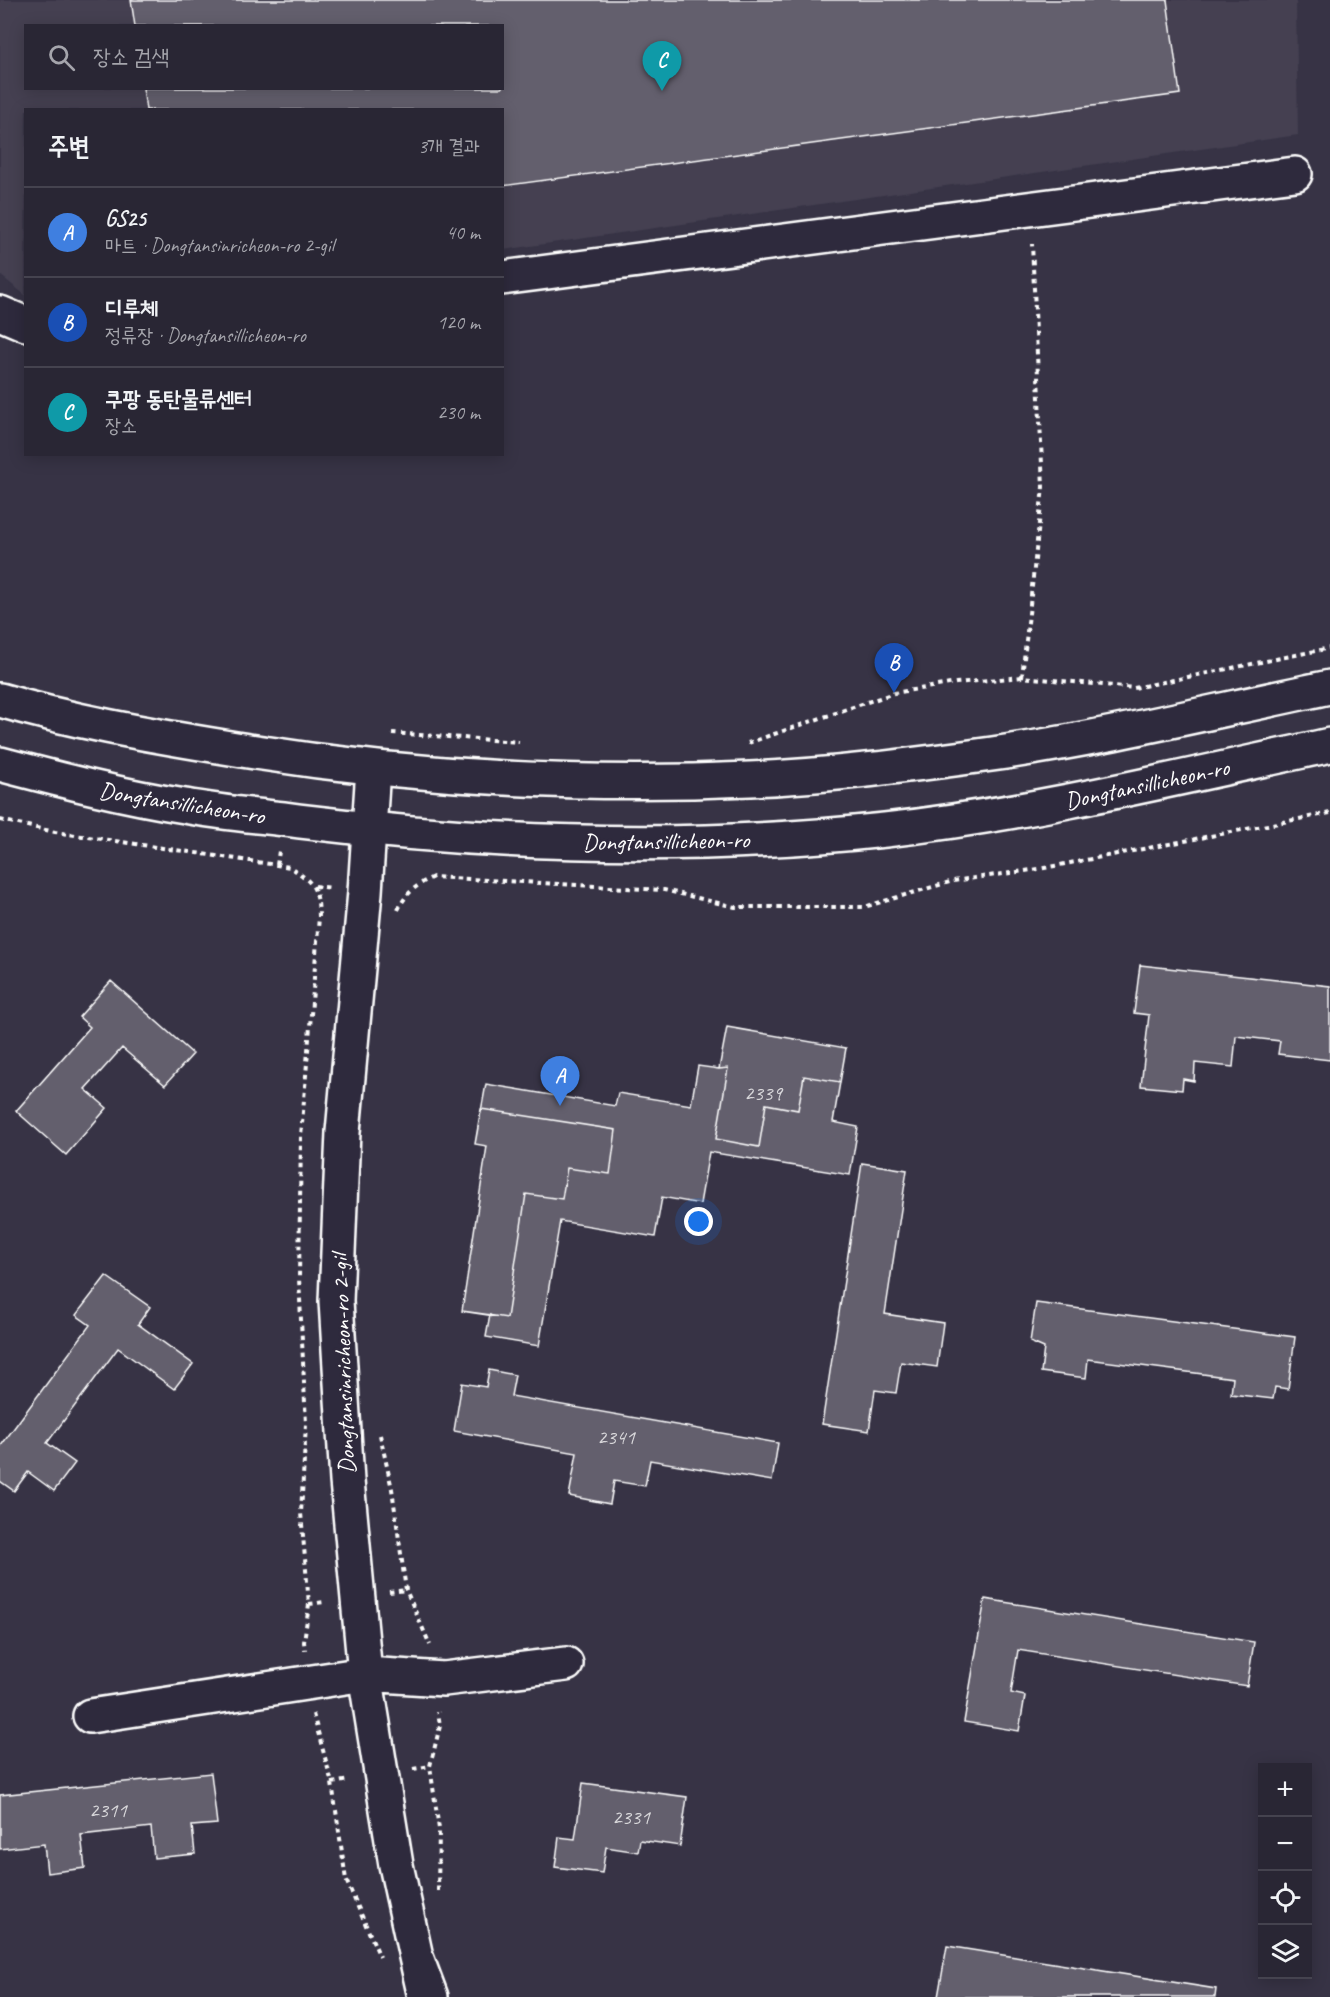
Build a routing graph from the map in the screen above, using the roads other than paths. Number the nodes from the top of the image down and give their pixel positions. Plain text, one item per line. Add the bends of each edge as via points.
1 (1295, 174) dead end
2 (504, 278) edge
3 (0, 314) edge
4 (24, 323) edge
5 (1330, 687) edge
6 (0, 700) edge
7 (1330, 745) edge
8 (0, 764) edge
9 (373, 768) junction
10 (368, 830) junction
11 (566, 1664) dead end
12 (365, 1674) junction
13 (90, 1716) dead end
14 (416, 1957) junction
15 (424, 1997) edge
16 (431, 1997) edge

1 - 2 main road
3 - 4 main road
5 - 9 main road via 993,754 752,779 559,780
6 - 9 main road via 153,735
7 - 10 main road, Dongtansillicheon-ro via 988,816 861,832 678,843 564,842
8 - 10 main road, Dongtansillicheon-ro via 92,788 186,806
9 - 10 main road, Dongtansinricheon-ro 2-gil
10 - 12 main road, Dongtansinricheon-ro 2-gil via 343,1132 336,1300 347,1481
11 - 12 main road via 444,1679
12 - 13 main road
12 - 14 main road, Dongtansinricheon-ro 2-gil via 396,1865
14 - 15 main road, Dongtansinricheon-ro 2-gil
14 - 16 main road, Dongtansinricheon-ro 2-gil

